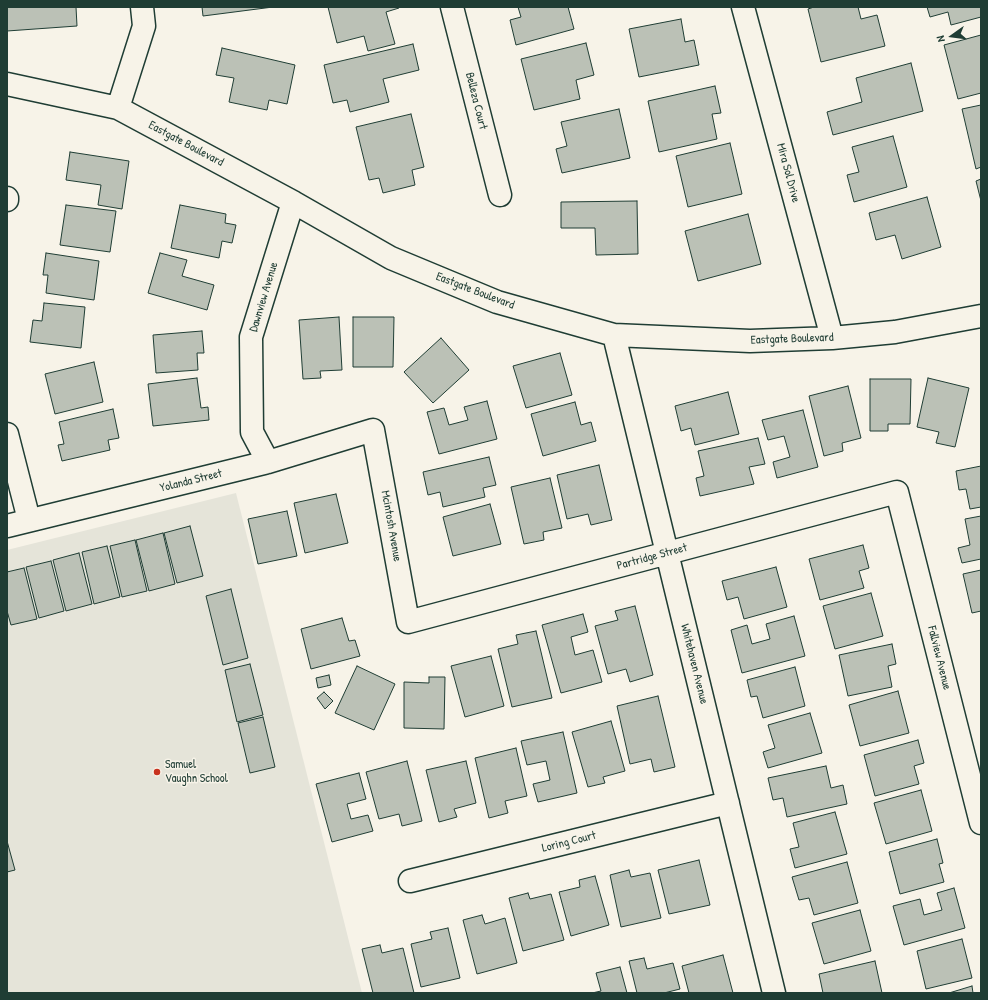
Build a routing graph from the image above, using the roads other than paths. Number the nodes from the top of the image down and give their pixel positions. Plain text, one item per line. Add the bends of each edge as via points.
1 (142, 7) edge
2 (452, 7) edge
3 (743, 7) edge
4 (7, 84) edge
5 (118, 108) junction
6 (500, 195) dead end
7 (293, 202) junction
8 (981, 316) edge
9 (614, 335) junction
10 (832, 338) junction
11 (373, 430) joint
12 (7, 434) edge
13 (268, 462) junction
14 (897, 492) joint
15 (29, 520) junction
16 (7, 526) edge
17 (667, 553) junction
18 (408, 622) joint
19 (728, 803) junction
20 (981, 823) edge
21 (410, 881) dead end
22 (774, 993) edge

1 - 5 street via 144,26
2 - 6 street, Belleza Court
3 - 10 street, Mira Sol Drive
4 - 5 street, Eastgate Boulevard
5 - 7 street, Eastgate Boulevard
7 - 9 street, Eastgate Boulevard via 405,264 497,302
7 - 13 street, Dawnview Avenue via 251,337 252,432
8 - 10 street, Eastgate Boulevard via 895,332
9 - 10 street, Eastgate Boulevard via 750,341
9 - 17 street, Whitehaven Avenue
11 - 13 street, Yolanda Street
11 - 18 street, Mcintosh Avenue
12 - 15 street
13 - 15 street, Yolanda Street
14 - 17 street, Partridge Street
14 - 20 street, Fallview Avenue
15 - 16 street, Yolanda Street
17 - 18 street, Partridge Street
17 - 19 street, Whitehaven Avenue
19 - 21 street, Loring Court
19 - 22 street, Whitehaven Avenue

